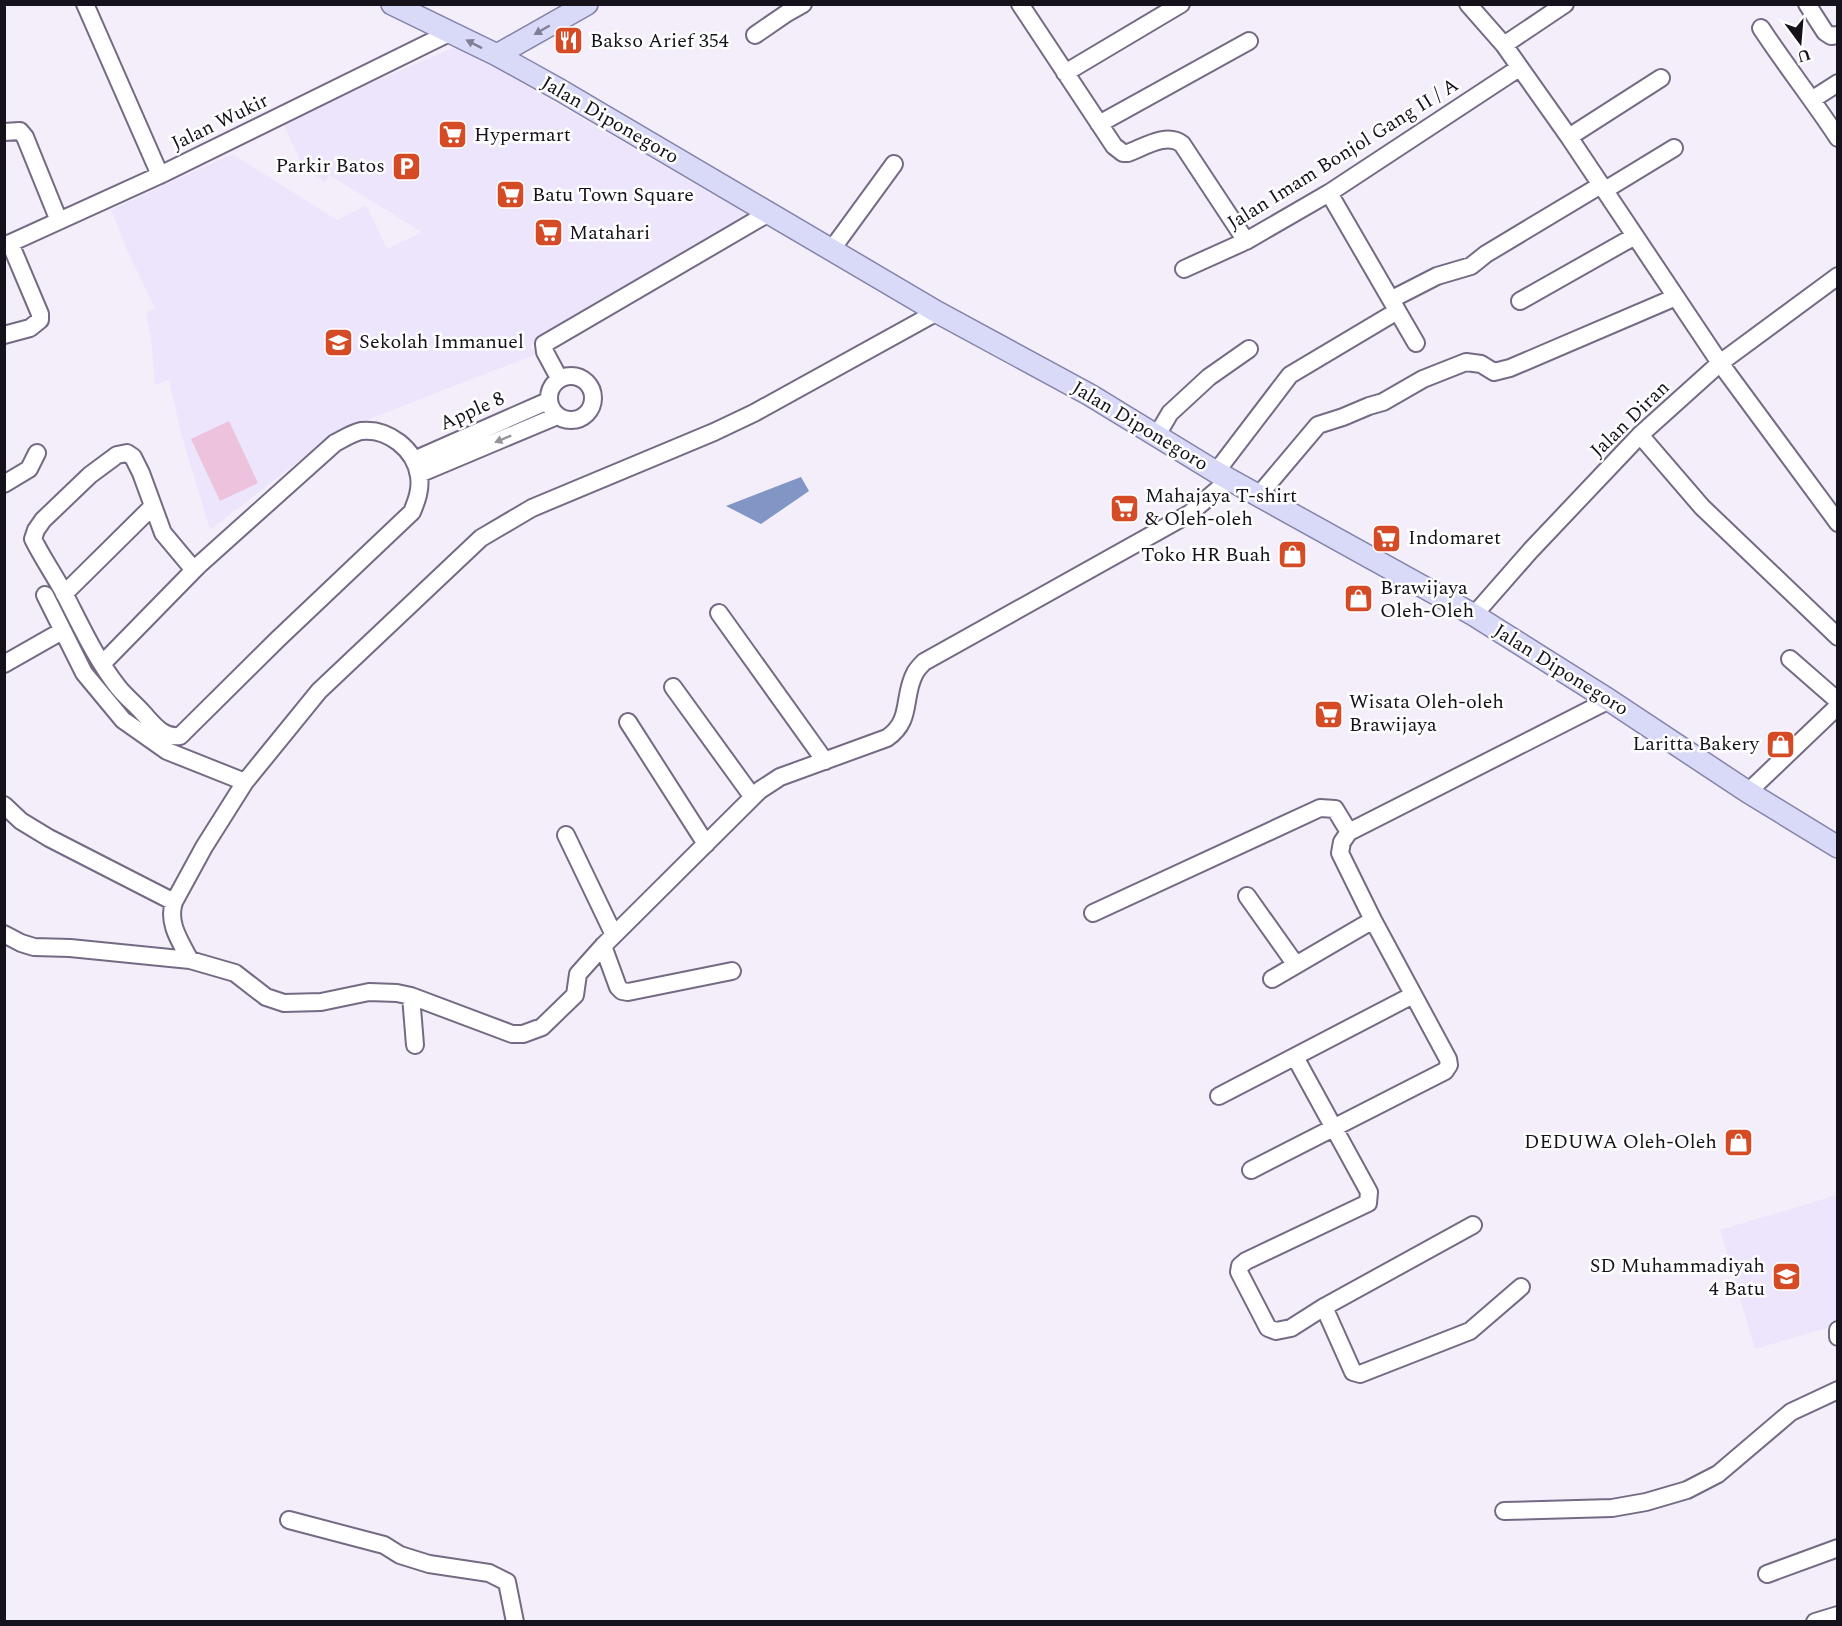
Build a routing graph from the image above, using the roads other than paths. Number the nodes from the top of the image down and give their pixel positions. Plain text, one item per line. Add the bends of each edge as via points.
1 (85, 4) edge
2 (587, 4) edge
3 (803, 4) edge
4 (1020, 4) edge
5 (1181, 4) edge
6 (1468, 4) edge
7 (1565, 4) edge
8 (1807, 4) edge
9 (399, 6) edge
10 (1761, 28) dead end
11 (451, 32) junction
12 (755, 35) dead end
13 (1838, 35) edge
14 (1249, 41) dead end
15 (1504, 45) junction
16 (497, 55) junction
17 (1519, 68) junction
18 (1065, 73) junction
19 (1661, 78) dead end
20 (1838, 83) edge
21 (1813, 99) junction
22 (1099, 124) junction
23 (4, 132) edge
24 (1569, 137) junction
25 (1838, 138) edge
26 (1674, 147) dead end
27 (894, 164) dead end
28 (160, 175) junction
29 (1603, 188) junction
30 (1329, 193) junction
31 (767, 214) junction
32 (59, 221) junction
33 (1635, 236) junction
34 (1246, 241) junction
35 (7, 245) edge
36 (832, 249) junction
37 (1184, 269) dead end
38 (1838, 276) edge
39 (1676, 297) junction
40 (1520, 301) dead end
41 (1390, 307) junction
42 (937, 312) junction
43 (4, 335) edge
44 (1416, 343) dead end
45 (1249, 349) dead end
46 (1720, 363) junction
47 (563, 377) junction
48 (548, 401) junction
49 (557, 416) junction
50 (1157, 435) junction
51 (1640, 435) junction
52 (38, 453) dead end
53 (416, 467) junction
54 (1223, 476) junction
55 (4, 484) edge
56 (1258, 495) junction
57 (1832, 505) edge
58 (153, 506) junction
59 (1838, 523) edge
60 (194, 570) junction
61 (64, 594) junction
62 (45, 595) dead end
63 (719, 613) dead end
64 (1474, 615) junction
65 (62, 631) junction
66 (1838, 637) edge
67 (1790, 659) dead end
68 (103, 663) junction
69 (4, 664) edge
70 (673, 687) dead end
71 (1609, 700) junction
72 (1838, 703) edge
73 (628, 722) dead end
74 (825, 761) junction
75 (245, 782) junction
76 (1748, 792) junction
77 (752, 796) junction
78 (4, 805) edge
79 (1349, 832) junction
80 (566, 835) dead end
81 (706, 844) junction
82 (1838, 847) edge
83 (1247, 896) dead end
84 (174, 902) junction
85 (1093, 913) dead end
86 (1373, 920) junction
87 (4, 934) edge
88 (608, 941) junction
89 (190, 960) junction
90 (1296, 965) junction
91 (732, 971) dead end
92 (1272, 979) dead end
93 (1413, 995) junction
94 (411, 996) junction
95 (415, 1045) dead end
96 (1295, 1057) junction
97 (1219, 1096) dead end
98 (1333, 1128) junction
99 (1251, 1170) dead end
100 (1473, 1225) dead end
101 (1521, 1287) dead end
102 (1324, 1307) junction
103 (1838, 1330) edge
104 (1838, 1337) edge
105 (1838, 1390) edge
106 (1504, 1511) dead end
107 (289, 1520) dead end
108 (1838, 1548) edge
109 (1767, 1574) dead end
110 (1838, 1616) edge
111 (515, 1622) edge
112 (1815, 1622) edge

1 - 28 street
2 -> 16 main road
3 - 12 street
4 - 18 street
5 - 18 street
6 - 15 street
7 - 15 street
8 - 13 street via 1825,32
9 - 11 main road, Jalan Diponegoro
10 - 21 street
16 -> 11 main road, Jalan Diponegoro
11 - 28 street, Jalan Wukir
14 - 22 street
15 - 17 street
16 - 31 main road, Jalan Diponegoro
17 - 24 street
17 - 30 street, Jalan Imam Bonjol Gang II / A
18 - 22 street
19 - 24 street
20 - 21 street
21 - 25 street
22 - 34 street via 1123,153 1176,139
23 - 32 street via 20,131 25,137
24 - 29 street
26 - 29 street
27 - 36 street
28 - 32 street, Jalan Wukir
29 - 33 street
29 - 41 street via 1486,254 1477,263 1437,276
30 - 34 street, Jalan Imam Bonjol Gang II / A
30 - 41 street
31 - 36 main road, Jalan Diponegoro
31 - 47 street via 543,345
32 - 35 street, Jalan Wukir
33 - 39 street
33 - 40 street
34 - 37 street, Jalan Imam Bonjol Gang II / A
35 - 43 street via 40,320
36 - 42 main road, Jalan Diponegoro
38 - 46 street, Jalan Diran
39 - 46 street
39 - 56 street via 1510,368 1494,372 1481,364 1466,362 1423,379 1383,402 1318,425
41 - 44 street
41 - 54 street via 1290,375
42 - 50 main road, Jalan Diponegoro
42 - 75 street via 754,413 532,508 481,538 319,691
45 - 50 street via 1178,405
46 - 51 street, Jalan Diran
46 - 57 street
47 - 48 street via 552,384
47 - 49 street via 576,375 584,379 590,386 593,403 589,411 574,420
48 - 49 street
48 - 53 street, Apple 8
49 -> 53 street
50 - 54 main road, Jalan Diponegoro
51 - 64 street, Jalan Diran
51 - 66 street via 1702,507
52 - 55 street via 29,469
53 - 60 street via 406,449 383,432 352,434 335,443
53 - 68 street via 419,493 412,512 180,736 164,734 153,724 117,686
54 - 56 main road, Jalan Diponegoro
54 - 74 street via 1189,514 924,662 915,674 898,731
56 - 64 main road, Jalan Diponegoro
57 - 59 street
58 - 60 street via 163,533
58 - 61 street
58 - 61 street via 134,456 128,453 117,455 90,475 43,520 33,539
60 - 68 street
61 - 68 street
62 - 65 street
63 - 74 street
64 - 71 main road, Jalan Diponegoro
65 - 69 street
65 - 75 street via 84,673 123,720 167,751
67 - 72 street
70 - 77 street
71 - 76 main road, Jalan Diponegoro
71 - 79 street
72 - 76 street
73 - 81 street
74 - 77 street via 780,777
75 - 84 street
76 - 82 main road, Jalan Diponegoro
77 - 81 street
78 - 84 street via 49,838
79 - 85 street via 1335,809 1320,808
79 - 86 street via 1340,853
80 - 88 street
81 - 88 street
83 - 90 street
84 - 89 street via 172,925
86 - 90 street
86 - 93 street
87 - 89 street via 34,947
88 - 91 street via 622,991
88 - 94 street via 578,974 575,995 542,1027 523,1034 512,1034
89 - 94 street via 235,973 266,997 284,1003 321,1002 369,992
90 - 92 street
93 - 96 street
93 - 98 street via 1449,1065 1445,1071
94 - 95 street
96 - 97 street
96 - 98 street
98 - 99 street
98 - 102 street via 1369,1192 1368,1203 1246,1261 1239,1272 1253,1303 1272,1330 1291,1328
100 - 102 street
101 - 102 street via 1470,1331 1360,1374 1353,1372
103 - 104 street
105 - 106 street via 1791,1412 1718,1474 1687,1490 1612,1508
107 - 111 street via 384,1545 429,1564 489,1573 507,1582
108 - 109 street
110 - 112 street

